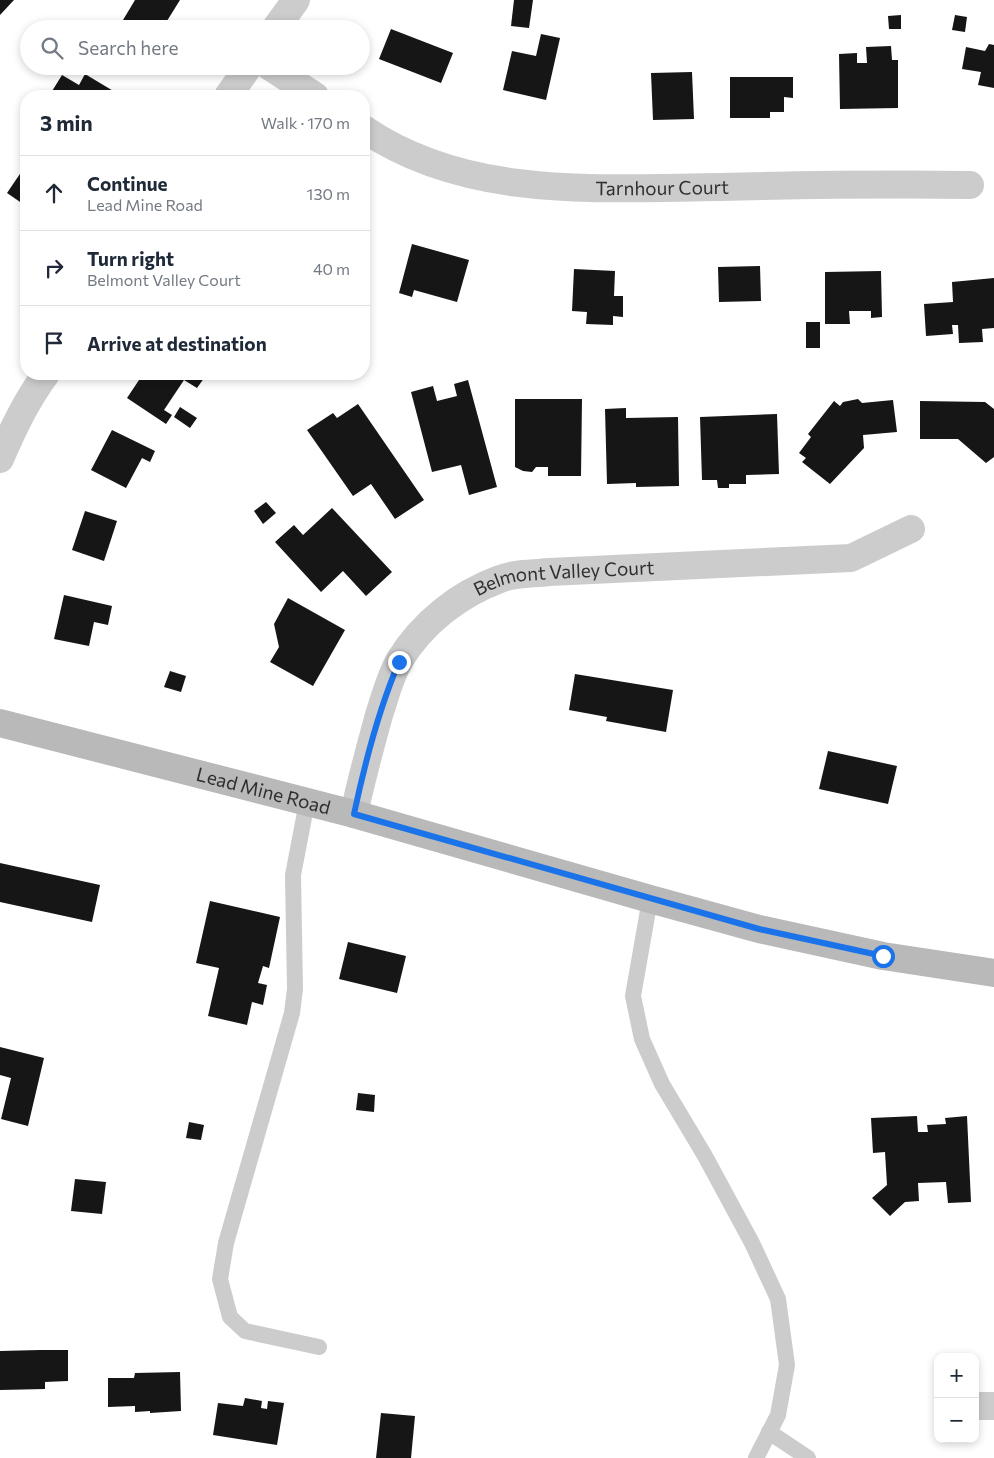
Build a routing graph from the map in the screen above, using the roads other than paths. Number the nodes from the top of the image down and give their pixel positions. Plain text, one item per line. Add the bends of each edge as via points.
1 (296, 0) edge
2 (282, 20) edge
3 (243, 75) edge
4 (283, 75) edge
5 (232, 90) edge
6 (306, 90) edge
7 (370, 132) edge
8 (970, 185) dead end
9 (41, 380) edge
10 (0, 459) edge
11 (911, 529) dead end
12 (0, 724) edge
13 (307, 802) junction
14 (354, 814) junction
15 (650, 899) junction
16 (994, 973) edge
17 (319, 1347) dead end
18 (979, 1406) edge
19 (994, 1406) edge
20 (769, 1432) junction
21 (756, 1458) edge
22 (808, 1458) edge

1 - 2 street
3 - 5 street
4 - 6 street
7 - 8 street, Tarnhour Court via 445,167 498,181 556,188
9 - 10 street via 10,433
11 - 14 street, Belmont Valley Court via 851,558 549,572 501,578 472,592 444,609 420,632 399,662 370,748
12 - 13 main road, Lead Mine Road
13 - 14 main road, Lead Mine Road
13 - 17 lane via 293,875 292,1013 226,1243 220,1279 230,1317 246,1331
14 - 15 main road, Lead Mine Road
15 - 16 main road, Lead Mine Road via 759,929 874,954
15 - 20 lane via 633,996 636,1014 642,1039 662,1084 710,1165 778,1299 787,1365 778,1415
18 - 19 street
20 - 21 lane
20 - 22 lane

